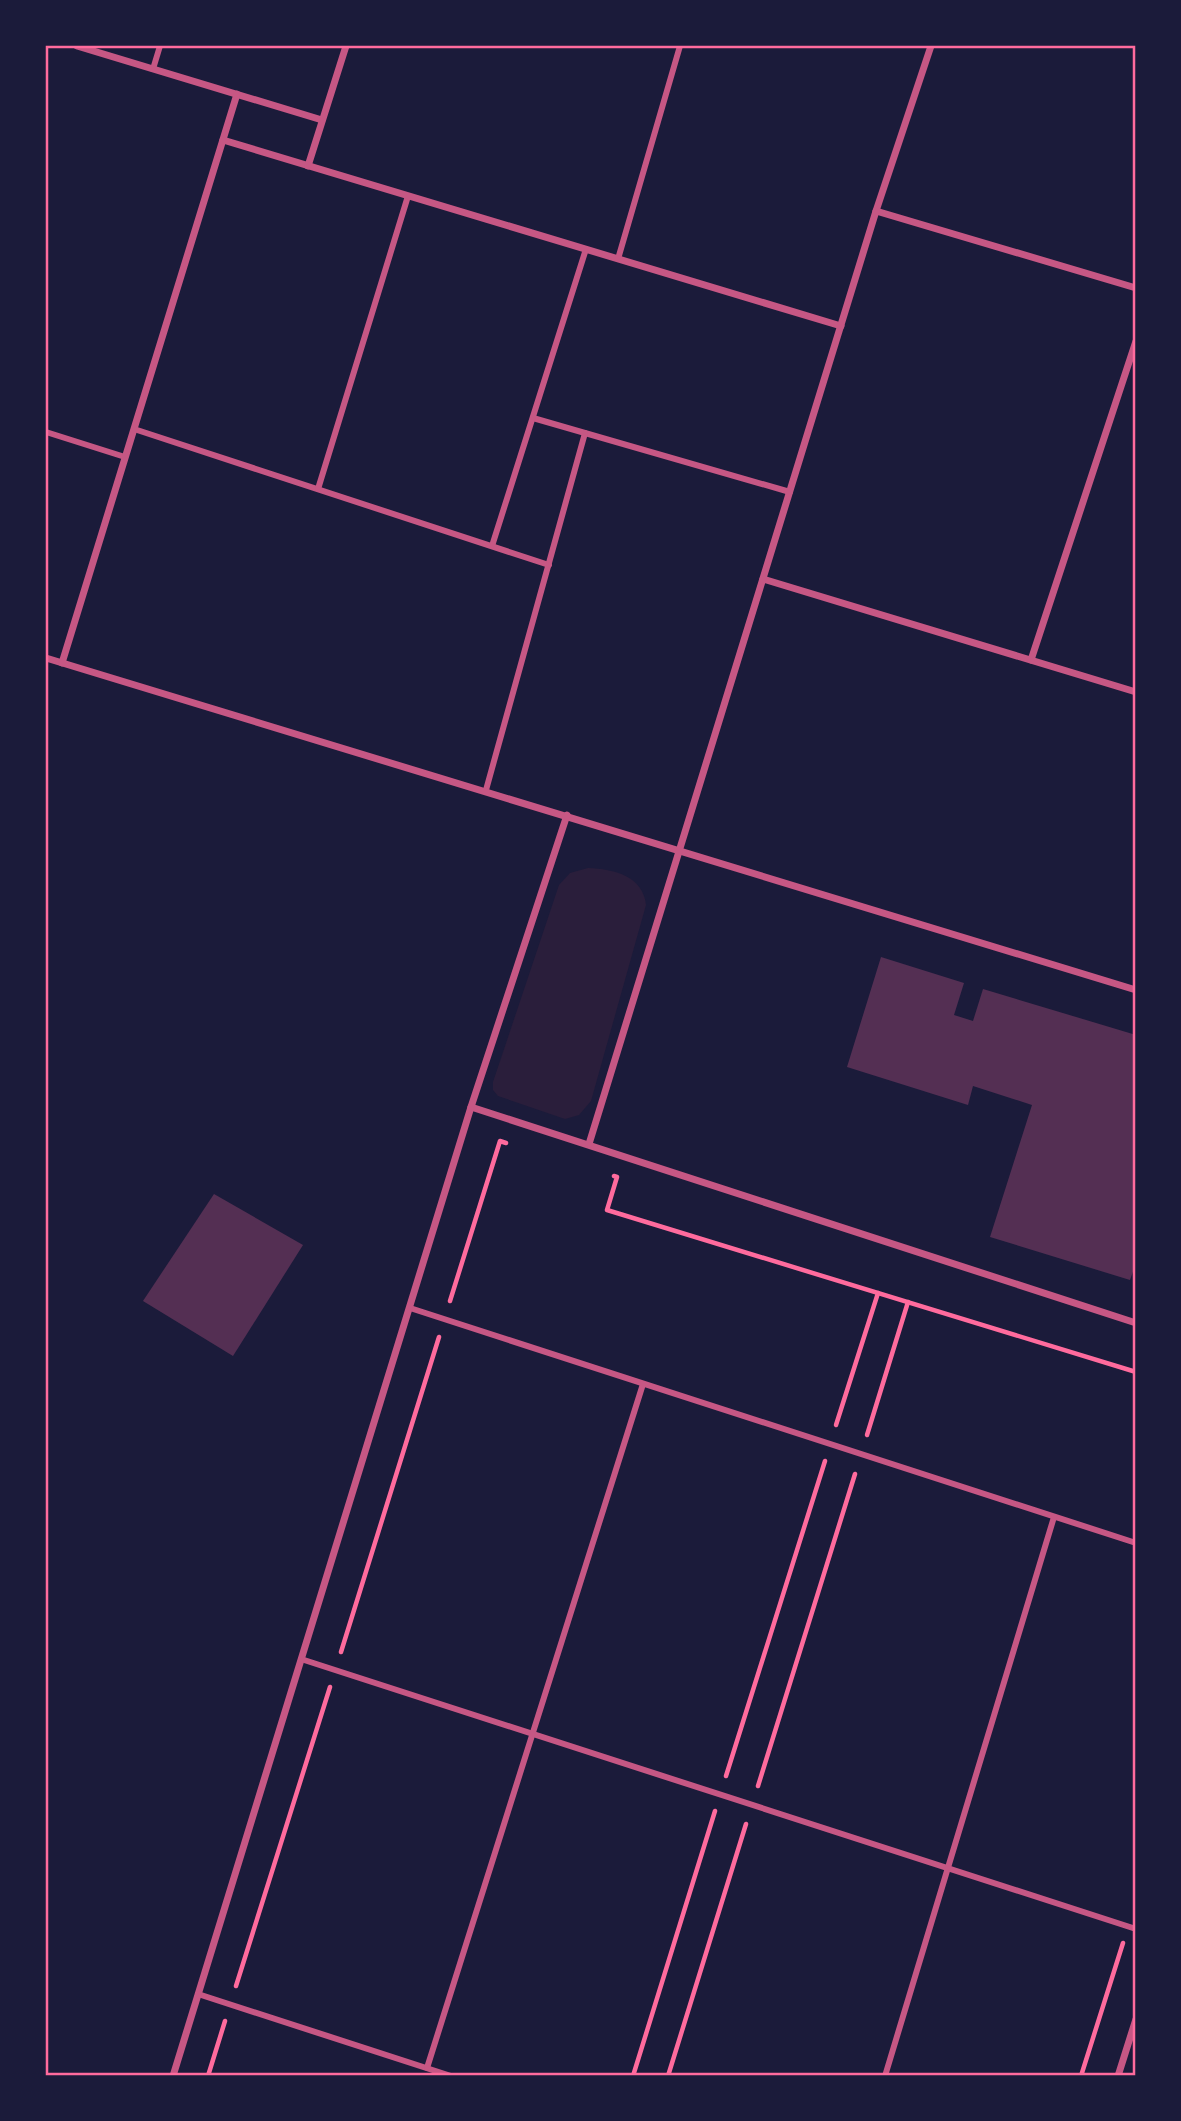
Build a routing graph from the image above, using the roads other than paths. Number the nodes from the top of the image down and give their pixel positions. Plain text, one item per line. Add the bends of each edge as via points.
1 (76, 46) edge
2 (160, 46) edge
3 (346, 46) edge
4 (680, 46) edge
5 (931, 46) edge
6 (153, 69) junction
7 (237, 94) junction
8 (322, 120) junction
9 (223, 140) junction
10 (308, 166) junction
11 (408, 196) junction
12 (876, 211) junction
13 (586, 249) junction
14 (618, 259) junction
15 (1136, 288) edge
16 (841, 326) junction
17 (1136, 341) edge
18 (533, 418) junction
19 (134, 429) junction
20 (46, 432) edge
21 (585, 433) junction
22 (125, 457) junction
23 (318, 489) junction
24 (790, 492) junction
25 (492, 546) junction
26 (550, 565) junction
27 (763, 579) junction
28 (46, 658) edge
29 (1031, 660) junction
30 (62, 663) junction
31 (1136, 692) edge
32 (486, 790) junction
33 (567, 815) junction
34 (681, 850) junction
35 (1136, 989) edge
36 (471, 1107) junction
37 (589, 1144) junction
38 (410, 1308) junction
39 (1136, 1324) edge
40 (643, 1384) junction
41 (1054, 1517) junction
42 (1136, 1543) edge
43 (301, 1659) junction
44 (532, 1734) junction
45 (948, 1869) junction
46 (1136, 1929) edge
47 (198, 1994) junction
48 (1136, 2019) edge
49 (427, 2068) junction
50 (173, 2076) edge
51 (451, 2076) edge
52 (885, 2076) edge
53 (1118, 2076) edge

1 - 6 street
2 - 6 street
3 - 8 street
4 - 14 street
5 - 12 street
6 - 7 street
7 - 8 street
7 - 9 street
8 - 10 street
9 - 10 street
9 - 19 street
10 - 11 street
11 - 13 street
11 - 23 street
12 - 15 street
12 - 16 street
13 - 14 street
13 - 18 street
14 - 16 street
16 - 24 street
17 - 29 street
18 - 21 street
18 - 25 street
19 - 22 street
19 - 23 street
20 - 22 street
21 - 24 street
21 - 26 street
22 - 30 street
23 - 25 street
24 - 27 street
25 - 26 street
26 - 32 street
27 - 29 street
27 - 34 street
28 - 30 street
29 - 31 street
30 - 32 street
32 - 33 street
33 - 34 street
33 - 36 street
34 - 35 street
34 - 37 street
36 - 37 street
36 - 38 street
37 - 39 street
38 - 40 street
38 - 43 street
40 - 41 street
40 - 44 street
41 - 42 street
41 - 45 street
43 - 44 street
43 - 47 street
44 - 45 street
44 - 49 street
45 - 46 street
45 - 52 street
47 - 49 street
47 - 50 street
48 - 53 street
49 - 51 street

